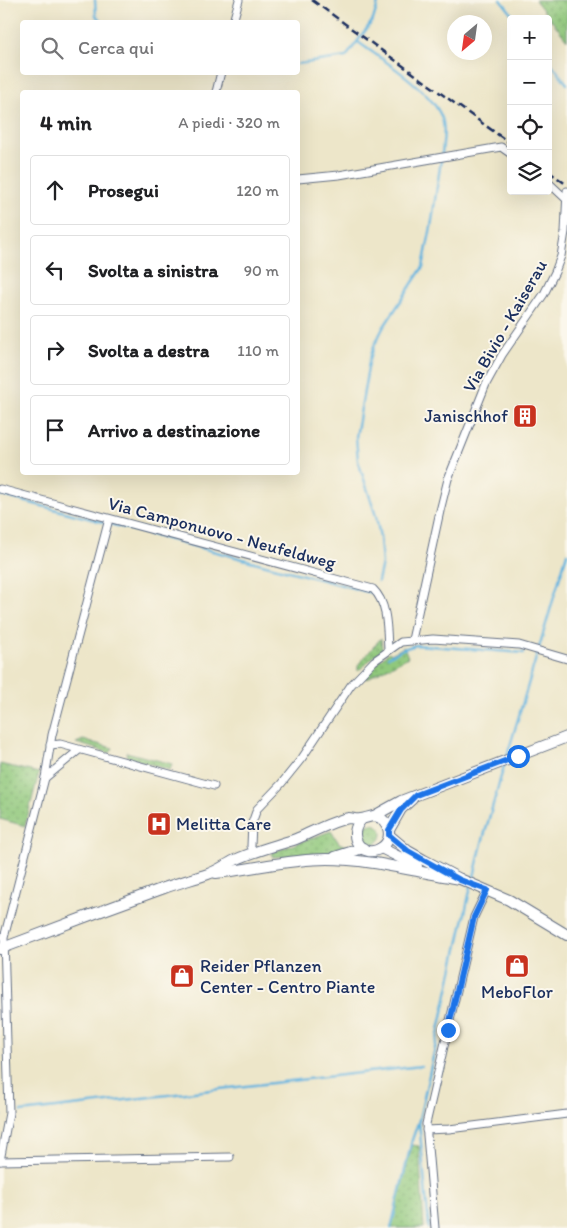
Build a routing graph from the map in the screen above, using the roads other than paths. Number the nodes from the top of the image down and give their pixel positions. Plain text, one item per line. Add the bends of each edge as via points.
1 (239, 0) edge
2 (234, 20) edge
3 (220, 75) edge
4 (216, 90) edge
5 (507, 151) edge
6 (300, 179) edge
7 (552, 185) edge
8 (567, 195) edge
9 (0, 490) edge
10 (108, 522) junction
11 (412, 640) junction
12 (388, 650) junction
13 (567, 659) edge
14 (567, 737) edge
15 (50, 745) junction
16 (79, 750) junction
17 (45, 778) junction
18 (214, 786) dead end
19 (416, 795) junction
20 (374, 816) junction
21 (362, 819) junction
22 (389, 833) junction
23 (251, 846) dead end
24 (363, 848) junction
25 (381, 848) junction
26 (327, 859) junction
27 (209, 874) junction
28 (448, 878) junction
29 (462, 880) junction
30 (482, 888) junction
31 (567, 935) edge
32 (2, 948) edge
33 (567, 1114) edge
34 (426, 1130) junction
35 (230, 1157) dead end
36 (0, 1161) edge
37 (435, 1228) edge

1 - 2 street
3 - 4 street
5 - 6 street via 500,146
7 - 8 street, Via Bivio - Kaiserau
8 - 11 street, Via Bivio - Kaiserau via 565,232 555,272 486,384 448,479
9 - 10 street, Via Camponuovo - Neufeldweg
10 - 12 street, Via Camponuovo - Neufeldweg via 373,589 383,606
10 - 15 street
11 - 12 street
11 - 13 street via 503,644 536,649
12 - 23 street via 351,685 302,758 257,809 252,823
14 - 19 main road
15 - 16 street via 60,744
15 - 17 street
16 - 17 street
16 - 18 street
17 - 32 street
19 - 20 main road
19 - 22 main road via 401,810
20 - 21 main road
20 - 22 main road via 385,822
21 - 24 main road via 356,826 355,836
21 - 27 main road via 348,818 250,854
22 - 25 main road via 388,841
22 - 29 main road via 408,851
24 - 25 main road via 370,851
24 - 26 main road
25 - 28 main road
26 - 27 main road
26 - 28 main road via 402,867
27 - 32 main road
28 - 29 main road
29 - 30 main road
30 - 31 main road
30 - 34 street
32 - 36 street via 8,1113
33 - 34 street
34 - 37 street
35 - 36 street

